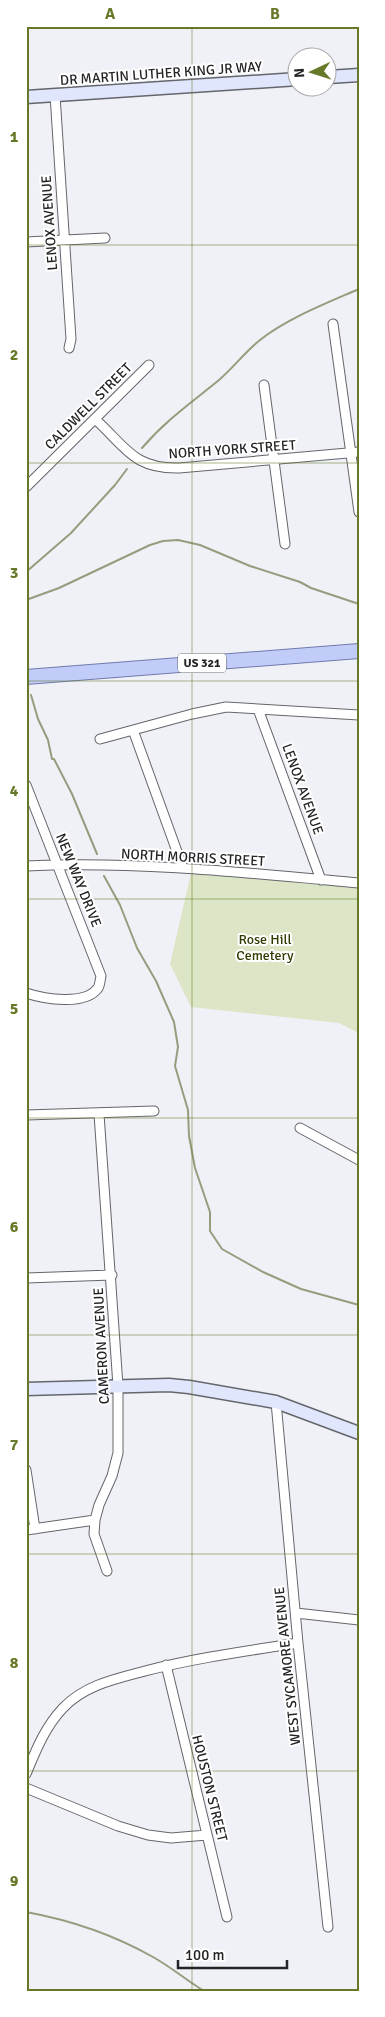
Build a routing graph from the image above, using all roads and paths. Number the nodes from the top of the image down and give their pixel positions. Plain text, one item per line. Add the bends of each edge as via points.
1 (359, 75) edge
2 (338, 76) edge
3 (288, 80) edge
4 (55, 95) junction
5 (26, 97) edge
6 (105, 238) dead end
7 (64, 241) junction
8 (26, 242) edge
9 (332, 324) dead end
10 (69, 348) dead end
11 (148, 365) dead end
12 (264, 385) dead end
13 (95, 419) junction
14 (355, 453) edge
15 (274, 460) junction
16 (26, 487) edge
17 (359, 512) edge
18 (285, 544) dead end
19 (359, 651) edge
20 (26, 677) edge
21 (258, 709) junction
22 (359, 715) edge
23 (133, 730) junction
24 (100, 739) dead end
25 (26, 785) edge
26 (57, 865) junction
27 (26, 866) edge
28 (183, 868) junction
29 (321, 880) junction
30 (359, 883) edge
31 (26, 993) edge
32 (154, 1111) dead end
33 (99, 1114) junction
34 (26, 1115) edge
35 (300, 1128) dead end
36 (359, 1160) edge
37 (112, 1275) junction
38 (26, 1278) edge
39 (118, 1386) junction
40 (26, 1389) edge
41 (276, 1402) junction
42 (359, 1433) edge
43 (26, 1470) edge
44 (95, 1520) junction
45 (30, 1530) edge
46 (107, 1571) dead end
47 (296, 1613) junction
48 (359, 1620) edge
49 (298, 1642) junction
50 (166, 1665) junction
51 (26, 1774) edge
52 (26, 1788) edge
53 (207, 1834) junction
54 (227, 1917) dead end
55 (328, 1927) dead end

1 - 2 street
3 - 4 street, DR MARTIN LUTHER KING JR WAY
4 - 5 street, DR MARTIN LUTHER KING JR WAY
4 - 7 street, LENOX AVENUE
6 - 7 street
7 - 8 street
7 - 10 street, LENOX AVENUE
9 - 14 street
11 - 13 street, CALDWELL STREET
12 - 15 street
13 - 15 street, NORTH YORK STREET via 128,452 158,468
13 - 16 street, CALDWELL STREET
14 - 15 street, NORTH YORK STREET
14 - 17 street
15 - 18 street
19 - 20 main road, US 321
21 - 22 street
21 - 23 street via 214,708
21 - 29 street, LENOX AVENUE
23 - 24 street
23 - 28 street
25 - 26 street, NEW WAY DRIVE
26 - 27 street, NORTH MORRIS STREET
26 - 28 street, NORTH MORRIS STREET
26 - 31 street, NEW WAY DRIVE via 96,961 101,976 99,987 92,993 68,1000
28 - 29 street, NORTH MORRIS STREET
29 - 30 street, NORTH MORRIS STREET
32 - 33 street
33 - 34 street
33 - 37 street, CAMERON AVENUE
35 - 36 street
37 - 38 street
37 - 39 street, CAMERON AVENUE
39 - 40 street
39 - 41 street via 189,1387
39 - 44 street, CAMERON AVENUE via 118,1453
41 - 42 street
41 - 47 street, WEST SYCAMORE AVENUE
43 - 45 street
44 - 45 street
44 - 46 street, CAMERON AVENUE via 94,1534
47 - 48 street
47 - 49 street, WEST SYCAMORE AVENUE
49 - 50 street
49 - 55 street, WEST SYCAMORE AVENUE
50 - 51 street via 102,1683 72,1700 49,1726
50 - 53 street, HOUSTON STREET
52 - 53 street via 148,1835 171,1838
53 - 54 street, HOUSTON STREET

